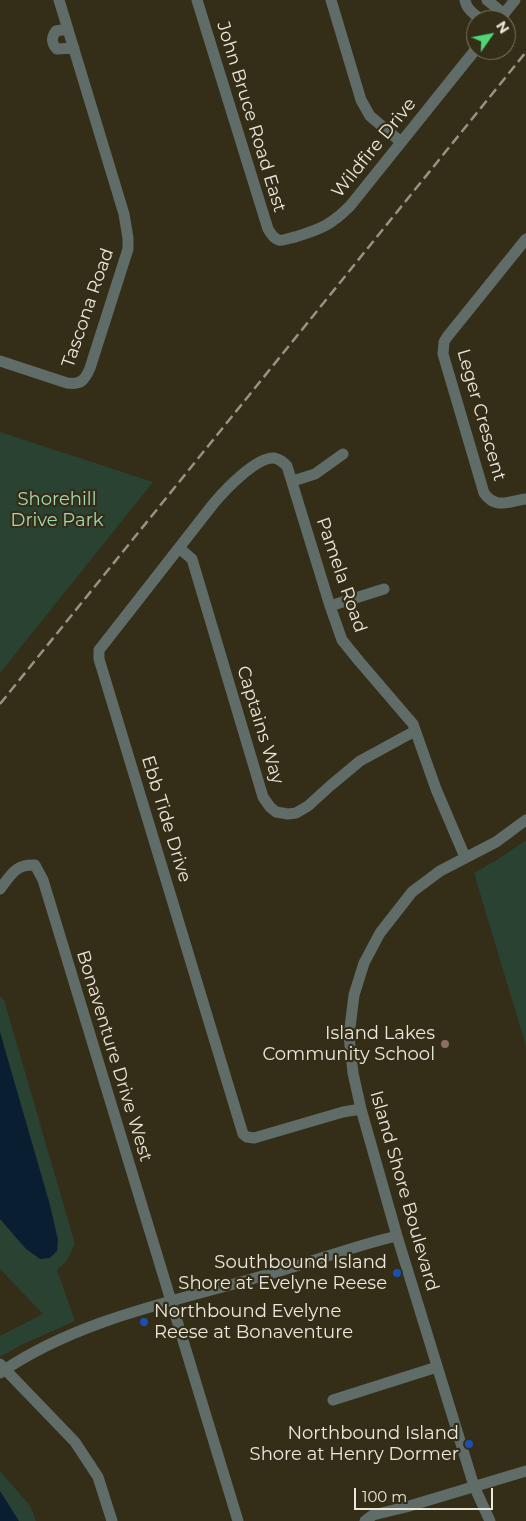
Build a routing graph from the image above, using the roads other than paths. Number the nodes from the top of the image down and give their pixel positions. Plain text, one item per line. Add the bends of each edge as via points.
1 (59, 0) edge
2 (197, 0) edge
3 (331, 0) edge
4 (487, 0) edge
5 (515, 0) edge
6 (496, 10) edge
7 (507, 10) edge
8 (68, 29) junction
9 (74, 48) junction
10 (467, 60) edge
11 (401, 142) junction
12 (526, 239) edge
13 (278, 240) joint
14 (0, 360) edge
15 (343, 454) dead end
16 (277, 458) joint
17 (292, 481) junction
18 (526, 500) edge
19 (179, 548) junction
20 (384, 589) dead end
21 (330, 606) junction
22 (415, 731) junction
23 (526, 820) edge
24 (466, 856) junction
25 (0, 889) edge
26 (361, 1109) junction
27 (397, 1236) junction
28 (171, 1301) junction
29 (437, 1367) junction
30 (2, 1369) edge
31 (333, 1400) dead end
32 (526, 1471) edge
33 (474, 1486) junction
34 (112, 1521) edge
35 (238, 1521) edge
36 (365, 1521) edge
37 (490, 1521) edge

1 - 8 street, Tascona Road
2 - 13 street, John Bruce Road East via 268,230
3 - 11 street via 362,100 370,116
4 - 6 street
5 - 7 street
8 - 9 street, Tascona Road
8 - 9 street via 56,32 52,41 57,49
9 - 14 street, Tascona Road via 126,223 126,256 86,378 75,384 68,383
10 - 11 street, Wildfire Drive
11 - 13 street, Wildfire Drive via 350,206 334,221 317,230
12 - 18 street, Leger Crescent via 447,337 443,354 484,493 489,500 499,504
15 - 17 street via 315,474
16 - 17 street, Pamela Road via 287,466
16 - 19 street, Ebb Tide Drive via 260,462 235,481
17 - 21 street, Pamela Road
19 - 22 street, Captains Way via 192,559 263,797 276,812 288,814 302,810 360,762
19 - 26 street, Ebb Tide Drive via 102,645 99,659 239,1124 243,1134 254,1138
20 - 21 street
21 - 22 street, Pamela Road via 342,640 408,717
22 - 24 street, Pamela Road
23 - 24 street, Island Shore Boulevard via 496,842
24 - 26 street, Island Shore Boulevard via 412,892 380,933 364,963 354,995 350,1036 353,1073
25 - 28 street, Bonaventure Drive West via 16,868 24,864 35,865 43,880
26 - 27 street, Island Shore Boulevard
27 - 28 street
27 - 29 street, Island Shore Boulevard
28 - 30 street via 103,1321
28 - 35 street
29 - 31 street
29 - 33 street, Island Shore Boulevard
30 - 34 street via 75,1442 98,1477
32 - 33 street
33 - 36 street via 372,1515
33 - 37 street, Island Shore Boulevard

